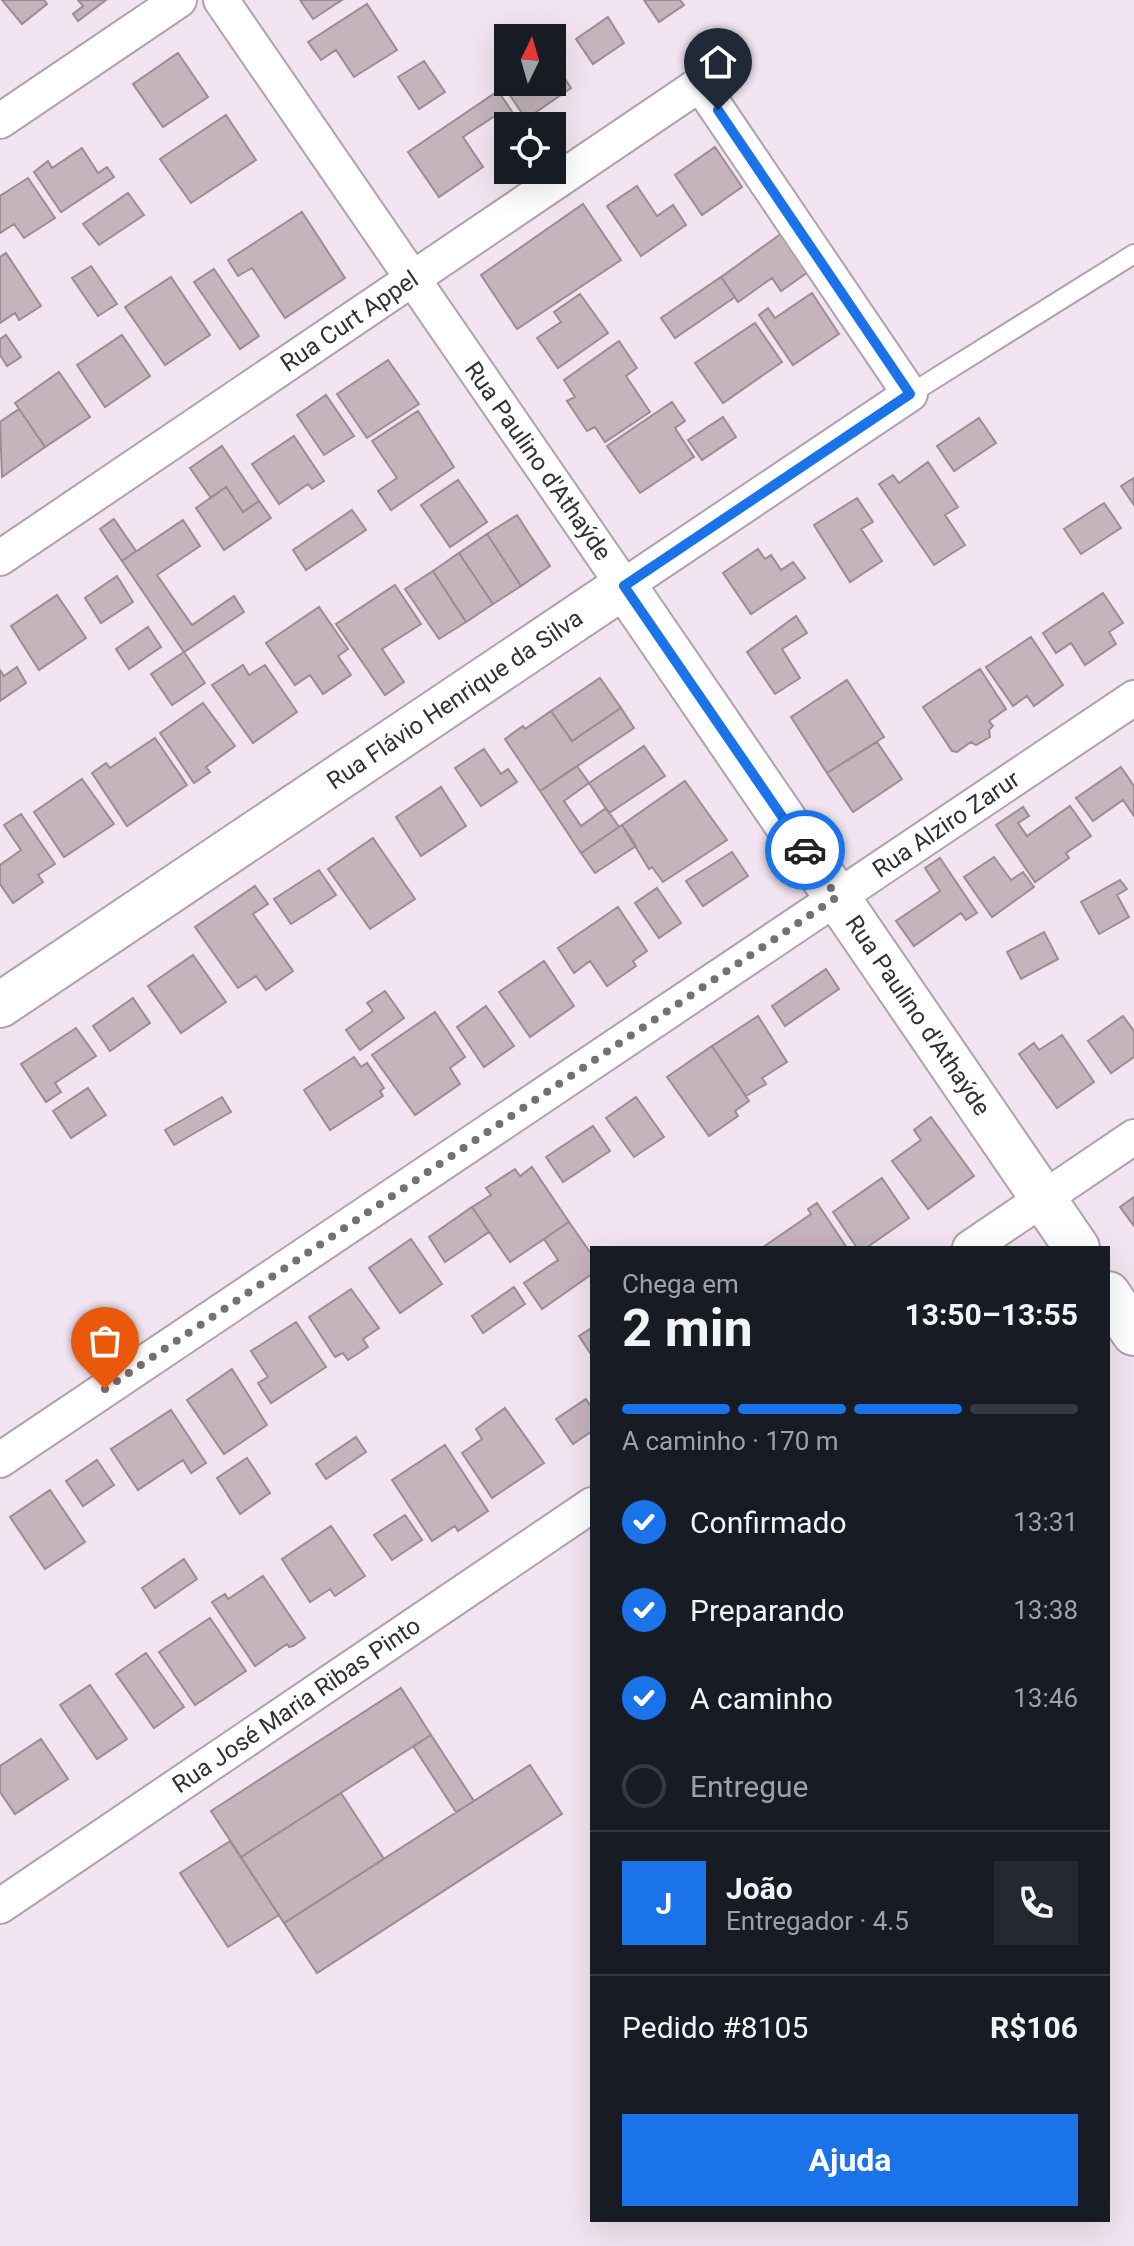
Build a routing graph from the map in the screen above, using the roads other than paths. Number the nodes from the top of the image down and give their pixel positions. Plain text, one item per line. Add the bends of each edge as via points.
1 (179, 0) edge
2 (221, 0) edge
3 (0, 121) edge
4 (1134, 254) edge
5 (413, 279) junction
6 (910, 394) junction
7 (0, 558) edge
8 (624, 586) junction
9 (1134, 698) edge
10 (837, 897) junction
11 (0, 1005) edge
12 (1134, 1137) edge
13 (1044, 1198) junction
14 (973, 1246) edge
15 (1076, 1246) edge
16 (1110, 1297) edge
17 (1134, 1333) edge
18 (0, 1460) edge
19 (590, 1506) edge
20 (0, 1906) edge

1 - 3 street
2 - 5 street, Rua Paulino d'Athaýde
4 - 6 lane
5 - 6 street, Rua Curt Appel via 700,84
5 - 7 street, Rua Curt Appel
5 - 8 street, Rua Paulino d'Athaýde
6 - 8 street, Rua Flávio Henrique da Silva
8 - 10 street, Rua Paulino d'Athaýde
8 - 11 street, Rua Flávio Henrique da Silva
9 - 10 street, Rua Alziro Zarur
10 - 13 street, Rua Paulino d'Athaýde
10 - 18 street, Rua Alziro Zarur
12 - 13 street
13 - 14 street
13 - 15 street, Rua Paulino d'Athaýde
16 - 17 street
19 - 20 street, Rua José Maria Ribas Pinto

